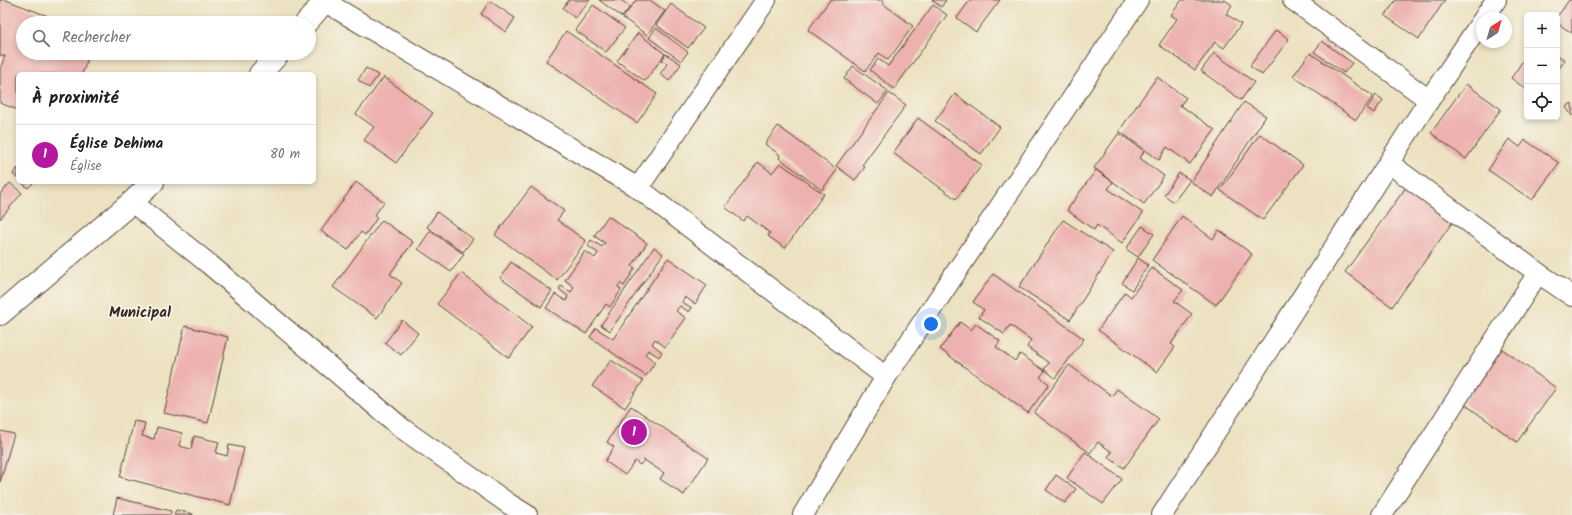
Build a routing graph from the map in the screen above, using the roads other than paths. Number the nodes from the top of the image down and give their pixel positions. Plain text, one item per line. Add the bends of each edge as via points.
1 (766, 0) edge
2 (1138, 0) edge
3 (1293, 0) edge
4 (1496, 0) edge
5 (324, 1) edge
6 (1488, 12) edge
7 (312, 16) edge
8 (1476, 30) edge
9 (273, 60) edge
10 (262, 72) edge
11 (1429, 100) junction
12 (1390, 164) junction
13 (151, 184) edge
14 (638, 188) junction
15 (132, 202) junction
16 (1538, 274) junction
17 (1572, 296) edge
18 (0, 314) edge
19 (886, 376) junction
20 (527, 515) edge
21 (803, 515) edge
22 (1162, 515) edge
23 (1382, 515) edge

1 - 14 street
2 - 19 street
3 - 11 street
4 - 6 street
5 - 7 street
5 - 14 street
8 - 11 street
9 - 10 street
11 - 12 street
12 - 16 street
12 - 22 street
13 - 15 street
14 - 19 street
15 - 18 street
15 - 20 street via 403,429
16 - 17 street
16 - 23 street
19 - 21 street

